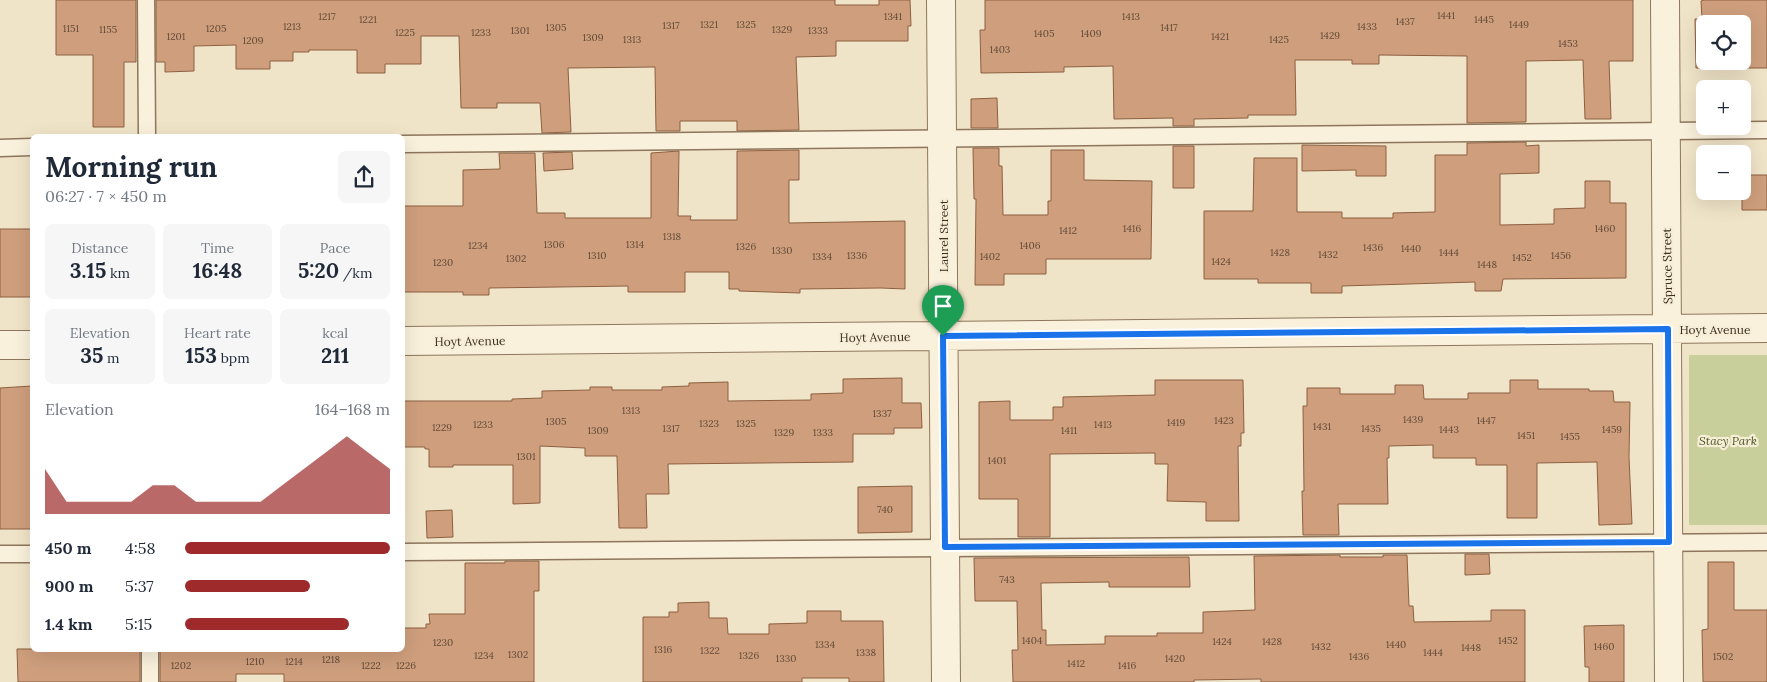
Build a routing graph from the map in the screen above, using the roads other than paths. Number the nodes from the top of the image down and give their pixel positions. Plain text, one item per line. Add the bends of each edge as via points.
1 (146, 0) edge
2 (941, 0) edge
3 (1665, 0) edge
4 (1767, 130) edge
5 (1666, 131) junction
6 (147, 134) edge
7 (942, 138) junction
8 (405, 144) edge
9 (30, 147) edge
10 (0, 148) edge
11 (1767, 328) edge
12 (1668, 329) junction
13 (943, 336) junction
14 (405, 341) edge
15 (0, 345) edge
16 (30, 345) edge
17 (1669, 542) junction
18 (1767, 542) edge
19 (945, 547) junction
20 (405, 552) edge
21 (0, 554) edge
22 (30, 554) edge
23 (150, 652) edge
24 (150, 682) edge
25 (946, 682) edge
26 (1669, 682) edge

1 - 6 lane
2 - 7 street, Laurel Street
3 - 5 street, Spruce Street
4 - 5 lane
5 - 7 lane
5 - 12 street, Spruce Street
7 - 8 lane
7 - 13 street, Laurel Street
9 - 10 lane
11 - 12 street, Hoyt Avenue
12 - 13 street, Hoyt Avenue
12 - 17 street, Spruce Street
13 - 14 street, Hoyt Avenue
13 - 19 street, Laurel Street
15 - 16 street
17 - 18 lane
17 - 19 lane
17 - 26 street, Spruce Street
19 - 20 lane
19 - 25 street, Laurel Street
21 - 22 lane
23 - 24 lane

